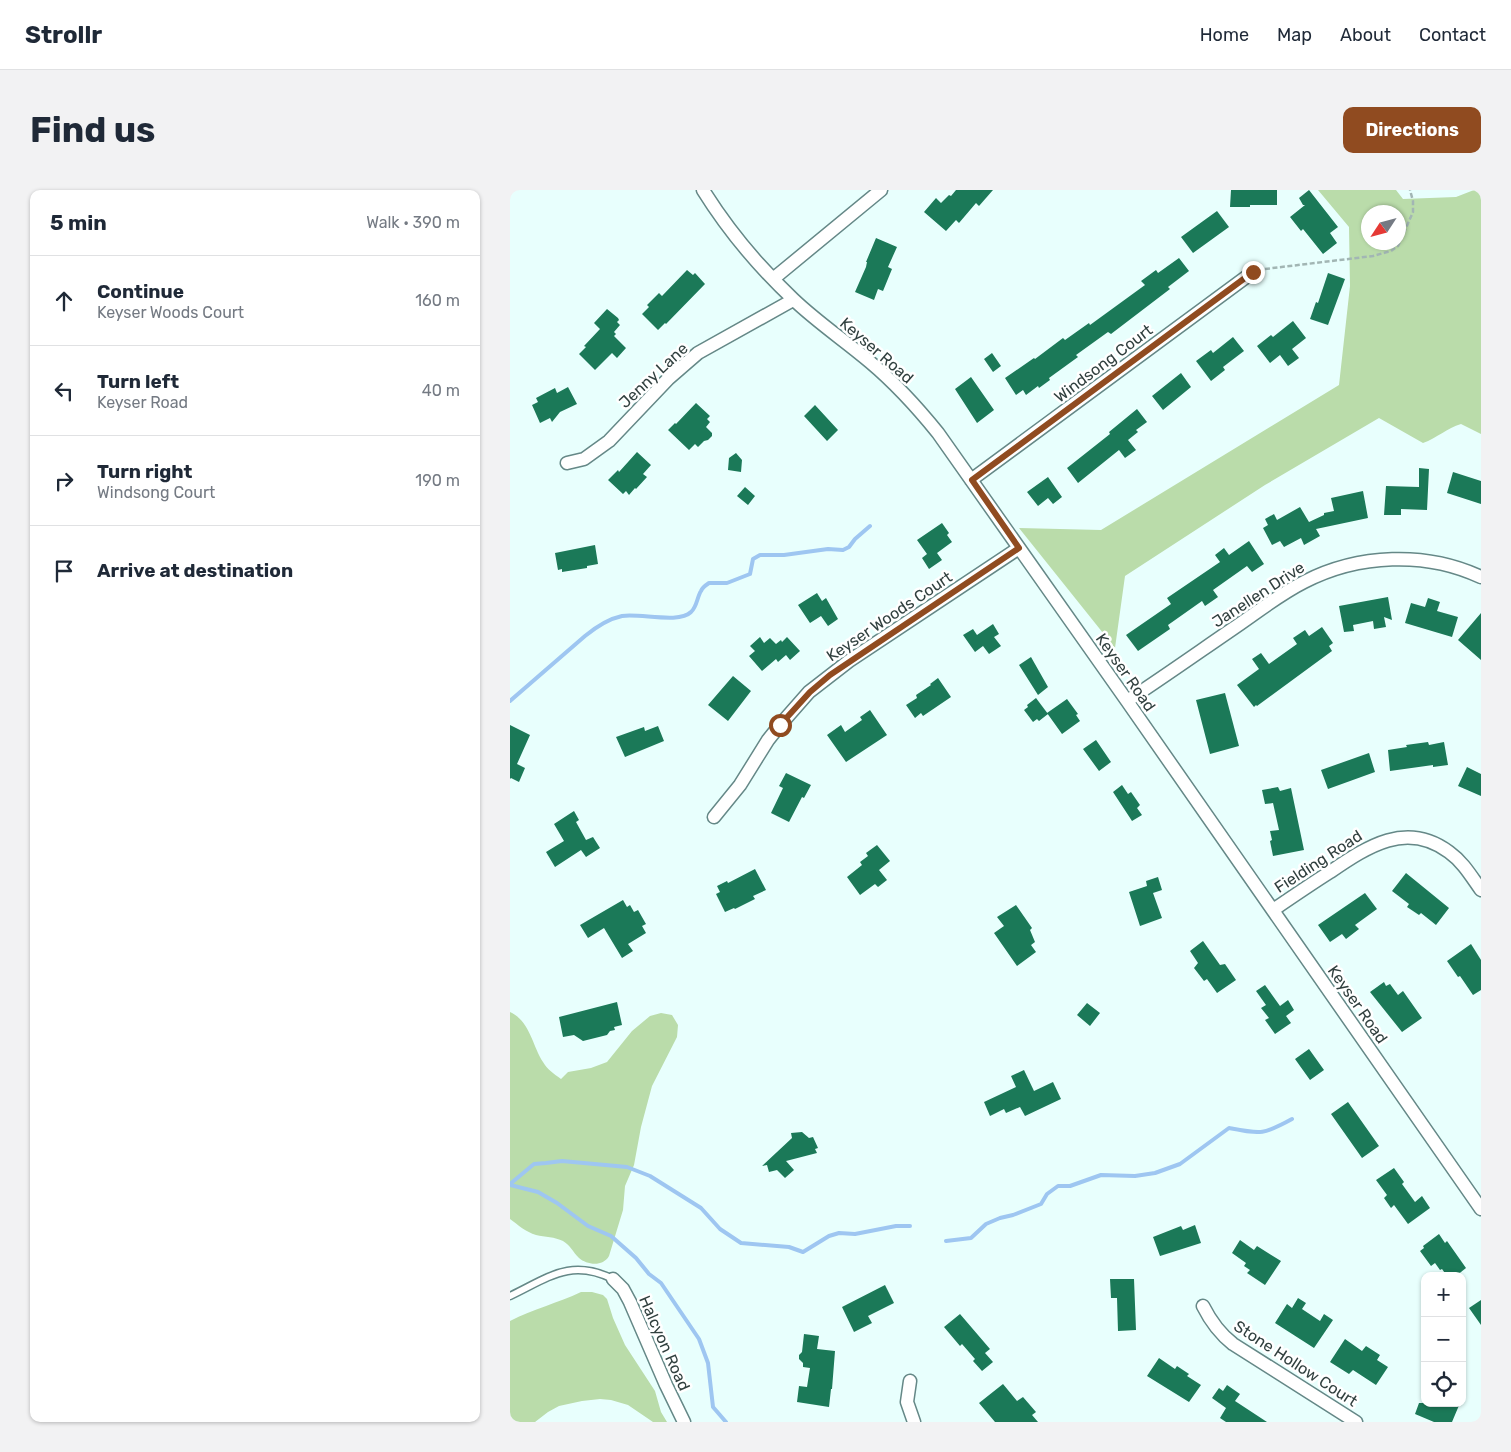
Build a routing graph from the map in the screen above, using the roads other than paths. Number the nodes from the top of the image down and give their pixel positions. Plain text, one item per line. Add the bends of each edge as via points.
1 (703, 190) edge
2 (881, 190) edge
3 (1253, 272) road end
4 (773, 279) junction
5 (793, 300) junction
6 (567, 463) dead end
7 (972, 480) junction
8 (1019, 548) junction
9 (1481, 577) edge
10 (1127, 701) junction
11 (714, 817) dead end
12 (1481, 890) edge
13 (1272, 910) junction
14 (1481, 1209) edge
15 (613, 1279) joint
16 (510, 1296) edge
17 (1203, 1306) dead end
18 (910, 1380) dead end
19 (684, 1422) edge
20 (914, 1422) edge
21 (1356, 1422) edge

1 - 4 street, Keyser Road via 736,238
2 - 4 street
3 - 7 street, Windsong Court
4 - 5 street, Keyser Road
5 - 6 street, Jenny Lane via 698,353 668,378 609,441 584,460
5 - 7 street, Keyser Road via 869,361 904,394
7 - 8 street, Keyser Road
8 - 10 street, Keyser Road
8 - 11 street, Keyser Woods Court via 849,661 810,692 780,725
9 - 10 street, Janellen Drive via 1443,564 1414,560 1390,559 1337,567 1287,592
10 - 13 street, Keyser Road
12 - 13 street, Fielding Road via 1466,868 1448,851 1415,838 1392,838 1364,849
13 - 14 street, Keyser Road
15 - 16 lane via 599,1272 568,1270
15 - 19 street, Halcyon Road via 630,1302
17 - 21 street, Stone Hollow Court via 1210,1321 1233,1344
18 - 20 street via 907,1402

